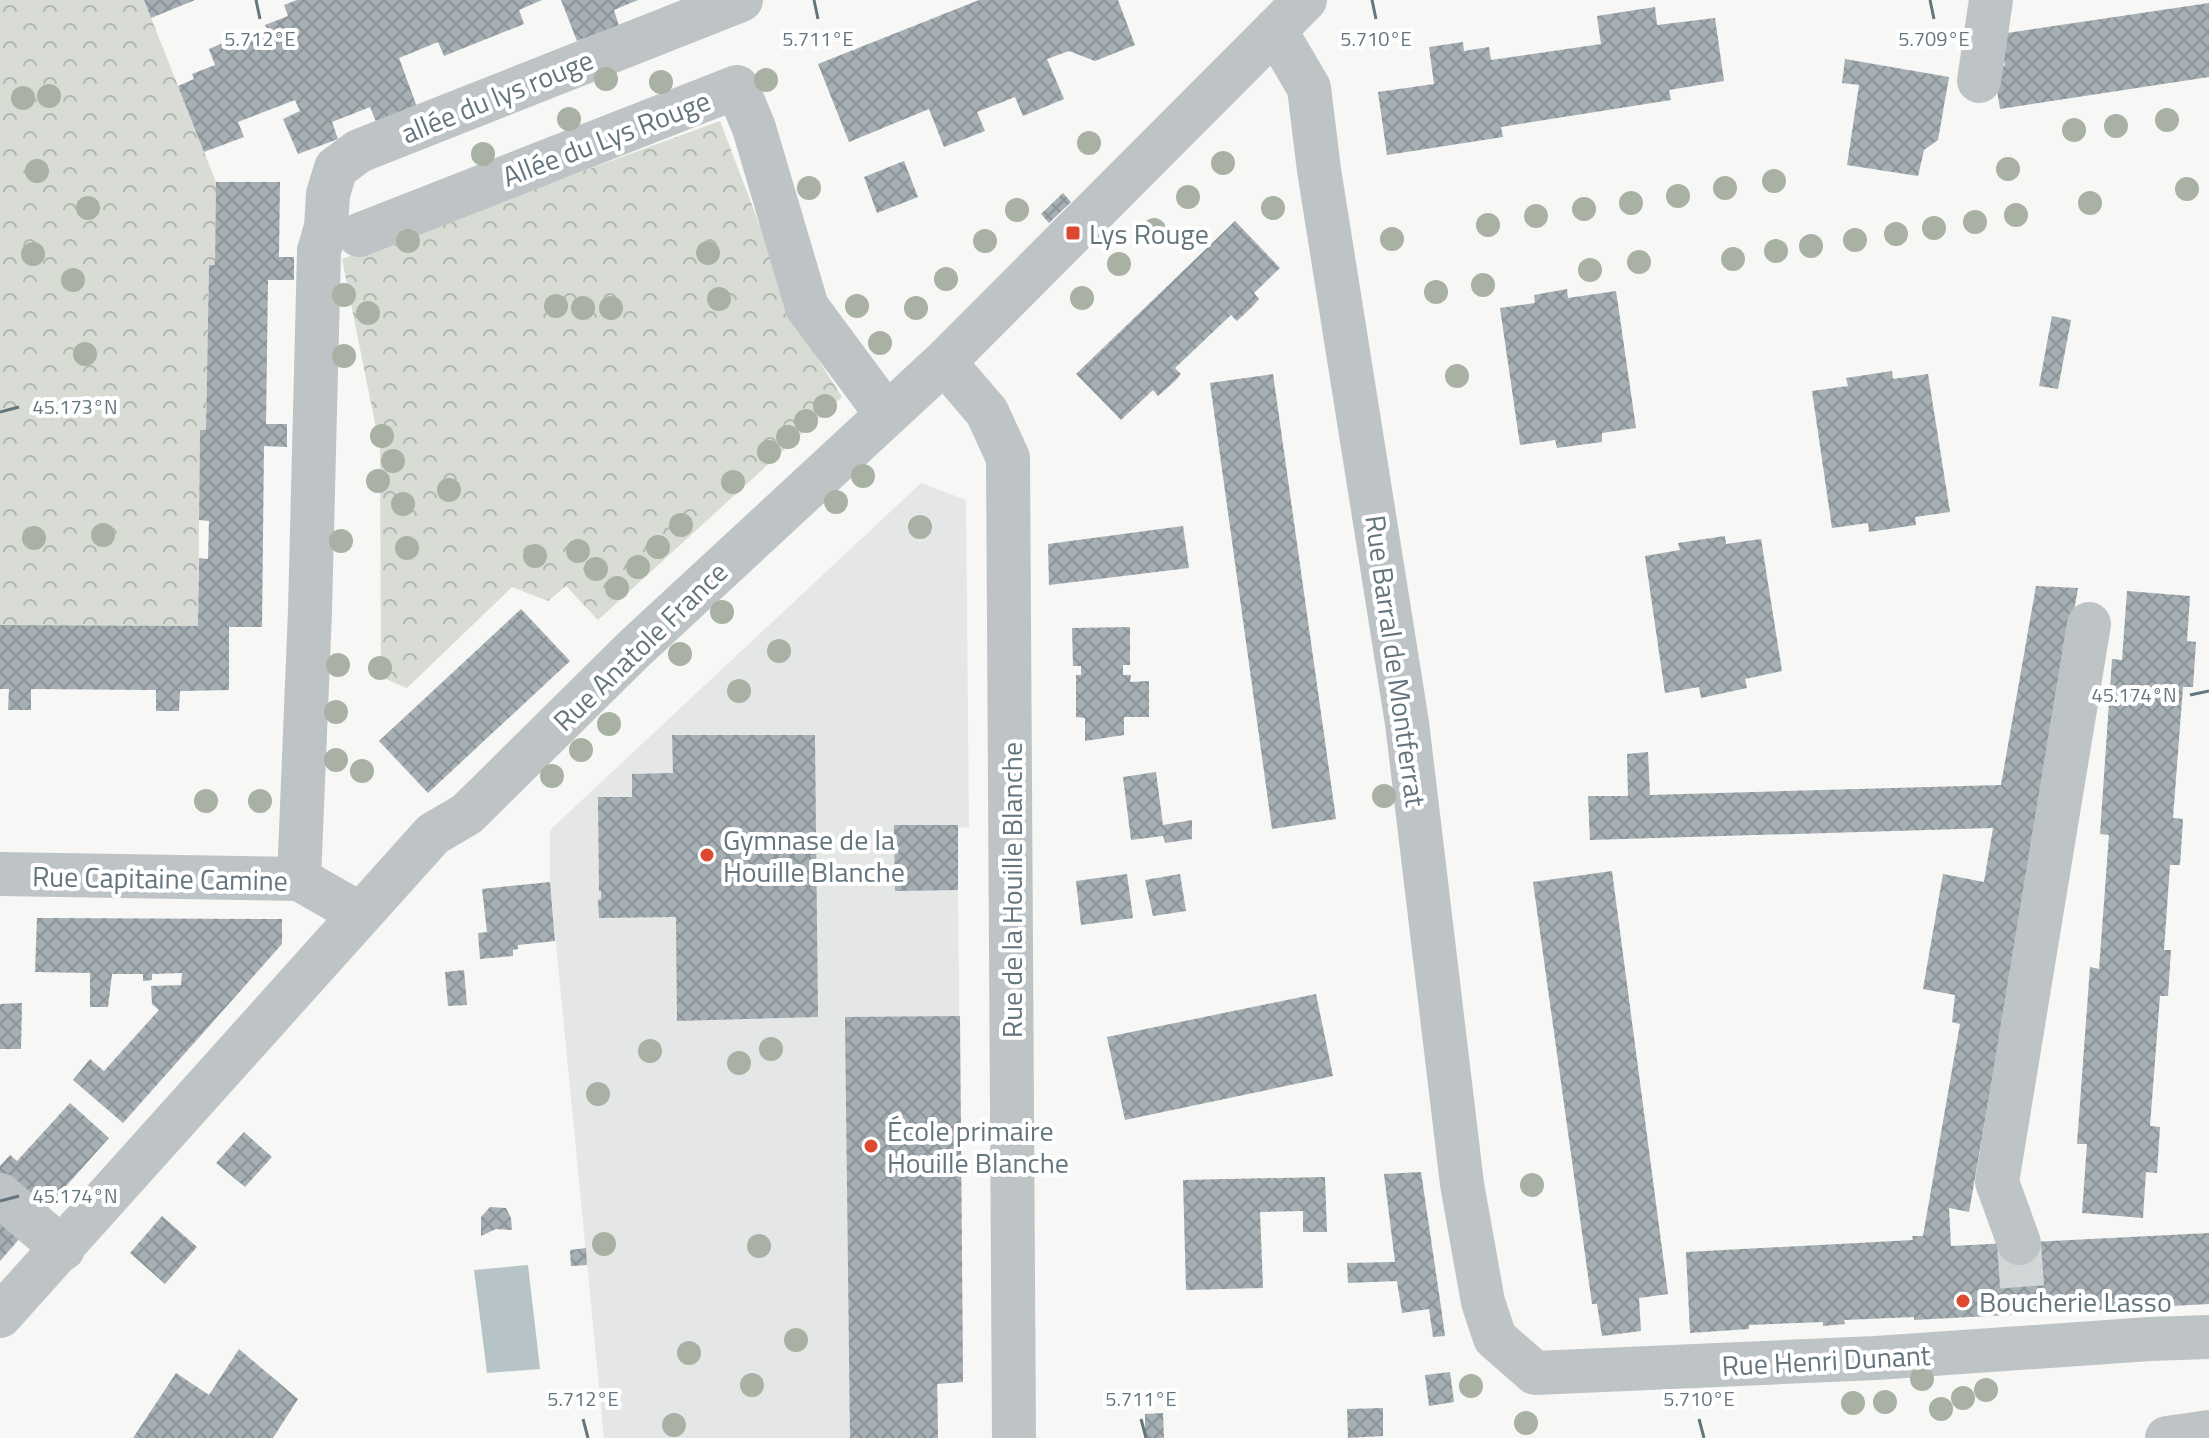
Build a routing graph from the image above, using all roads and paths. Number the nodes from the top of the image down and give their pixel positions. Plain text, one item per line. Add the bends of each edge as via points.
1 (741, 0) edge
2 (1991, 0) edge
3 (1290, 15) edge
4 (1979, 81) dead end
5 (359, 235) dead end
6 (944, 362) junction
7 (887, 415) junction
8 (2089, 624) dead end
9 (0, 874) edge
10 (299, 879) junction
11 (360, 914) junction
12 (0, 1195) edge
13 (2019, 1243) tunnel mouth
14 (63, 1249) junction
15 (1483, 1302) joint
16 (0, 1316) edge
17 (2209, 1337) edge
18 (2209, 1432) edge
19 (1014, 1438) edge
20 (2167, 1438) edge

1 - 10 street, allée du lys rouge via 359,151 336,168 319,251
2 - 4 street
3 - 6 street, Rue Anatole France
3 - 15 street, Rue Barral de Montferrat via 1309,88 1407,723 1462,1184
5 - 7 street, Allée du Lys Rouge via 737,87 807,307
6 - 7 street, Rue Anatole France
6 - 19 street, Rue de la Houille Blanche via 987,412 1008,458
7 - 11 street, Rue Anatole France via 634,649 467,814 433,834
8 - 13 street via 1997,1182
9 - 10 street, Rue Capitaine Camine
10 - 11 street, Rue Capitaine Camine
11 - 14 street, Rue Anatole France
12 - 14 street
14 - 16 street, Rue Anatole France
15 - 17 street, Rue Henri Dunant via 1495,1338 1535,1373 1876,1358 2025,1331
18 - 20 street

